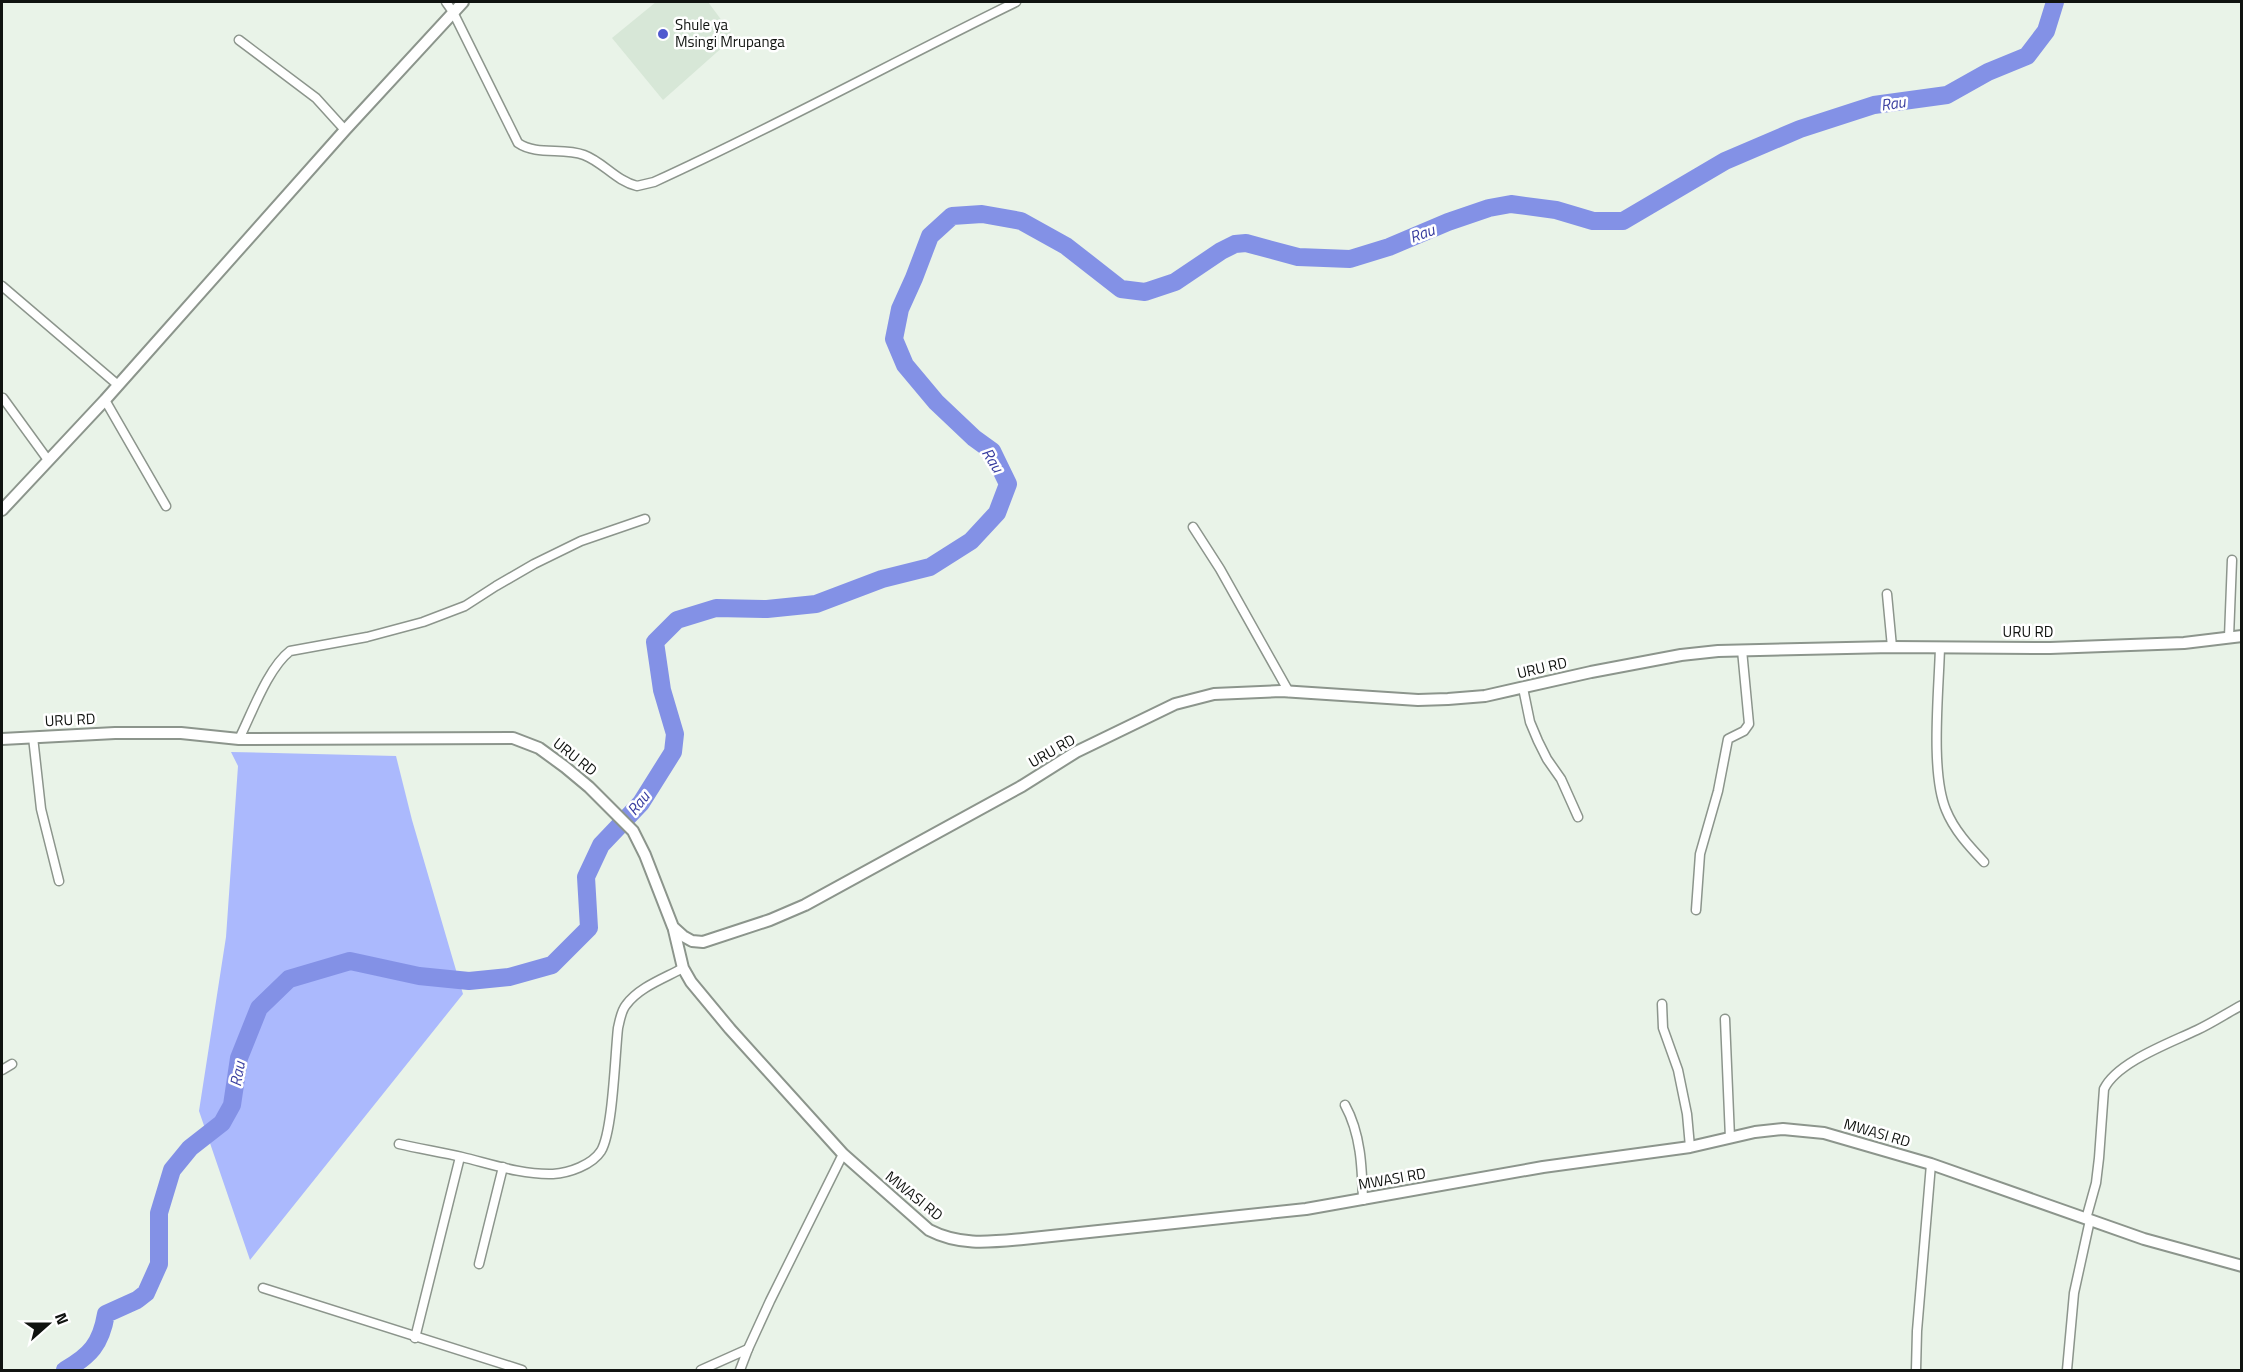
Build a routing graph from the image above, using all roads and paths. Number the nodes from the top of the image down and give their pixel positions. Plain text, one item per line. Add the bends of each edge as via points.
1 (446, 2) edge
2 (463, 2) edge
3 (1016, 2) edge
4 (453, 12) junction
5 (239, 40) dead end
6 (345, 130) junction
7 (2, 286) edge
8 (118, 386) junction
9 (3, 398) dead end
10 (105, 400) junction
11 (48, 460) junction
12 (166, 506) dead end
13 (2, 510) edge
14 (645, 519) dead end
15 (1193, 527) dead end
16 (2232, 560) dead end
17 (1887, 594) dead end
18 (2241, 636) edge
19 (2229, 637) junction
20 (1892, 647) junction
21 (1940, 647) junction
22 (1742, 650) junction
23 (1523, 688) junction
24 (1289, 692) junction
25 (33, 737) junction
26 (2, 739) edge
27 (239, 739) junction
28 (1578, 817) dead end
29 (1984, 862) dead end
30 (58, 881) dead end
31 (1696, 910) dead end
32 (673, 927) junction
33 (683, 968) junction
34 (1662, 1004) dead end
35 (2241, 1005) edge
36 (1725, 1018) dead end
37 (12, 1064) dead end
38 (2, 1070) edge
39 (1345, 1105) dead end
40 (1730, 1138) junction
41 (399, 1144) dead end
42 (1690, 1147) junction
43 (843, 1154) junction
44 (460, 1157) junction
45 (1930, 1164) junction
46 (503, 1167) junction
47 (1363, 1200) junction
48 (2088, 1220) junction
49 (479, 1263) dead end
50 (2241, 1266) edge
51 (263, 1288) dead end
52 (415, 1338) junction
53 (748, 1348) junction
54 (522, 1371) edge
55 (701, 1371) edge
56 (740, 1371) edge
57 (1917, 1371) edge
58 (2067, 1371) edge

1 - 4 street
2 - 4 street
3 - 4 street via 788,119 654,182 637,186 582,154 525,148 518,143
4 - 6 street
5 - 6 street via 316,98
6 - 8 street
7 - 8 street
8 - 10 street
9 - 11 street
10 - 11 street
10 - 12 street
11 - 13 street
14 - 27 street via 581,541 465,606 423,622 290,651 273,670
15 - 24 street
16 - 19 street
17 - 20 street
18 - 19 street, URU RD
19 - 21 street, URU RD via 2148,645
20 - 21 street, URU RD
20 - 22 street, URU RD
21 - 29 street via 1941,794 1952,822
22 - 23 street, URU RD via 1681,655
22 - 31 street via 1749,724 1728,739 1700,854
23 - 24 street, URU RD via 1485,696 1418,700
23 - 28 street via 1538,741
24 - 32 street, URU RD via 1214,694 1175,704 1076,752 806,905 703,942 683,936
25 - 26 street, URU RD
25 - 27 street, URU RD via 181,733
25 - 30 street via 41,809
27 - 32 street, URU RD via 513,738 539,748 590,787 633,831
32 - 33 street, MWASI RD
33 - 43 street, MWASI RD via 730,1029
33 - 46 street via 632,998 622,1012 608,1130 601,1151 588,1163 553,1174
34 - 42 street via 1663,1028 1678,1070
35 - 48 street via 2109,1080 2104,1089 2096,1183
36 - 40 street
37 - 38 street
39 - 47 street via 1358,1136
40 - 42 street, MWASI RD
40 - 45 street, MWASI RD via 1765,1131 1807,1130
41 - 44 street
42 - 47 street, MWASI RD via 1544,1167
43 - 47 street, MWASI RD via 929,1230 945,1238 978,1244
43 - 53 street
44 - 46 street
44 - 52 street
45 - 48 street, MWASI RD
45 - 57 street
46 - 49 street
48 - 50 street, MWASI RD
48 - 58 street via 2074,1293
51 - 52 street
52 - 54 street
53 - 55 street
53 - 56 street

